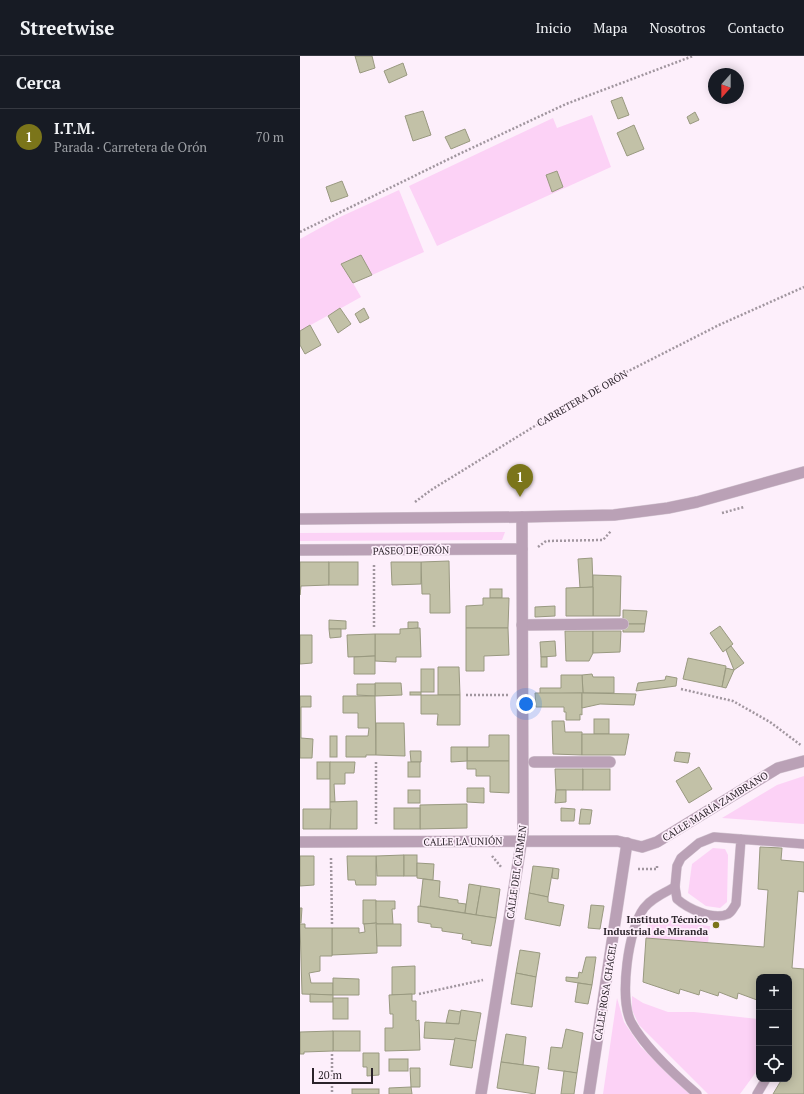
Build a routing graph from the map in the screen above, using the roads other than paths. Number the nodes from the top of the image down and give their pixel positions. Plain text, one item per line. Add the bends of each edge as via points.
1 (804, 472) edge
2 (522, 517) junction
3 (300, 519) edge
4 (522, 548) junction
5 (300, 550) edge
6 (522, 624) junction
7 (623, 624) dead end
8 (804, 761) edge
9 (534, 762) dead end
10 (610, 762) dead end
11 (741, 839) junction
12 (522, 840) junction
13 (300, 842) edge
14 (626, 843) junction
15 (804, 844) edge
16 (675, 887) junction
17 (764, 1082) edge
18 (481, 1094) edge
19 (589, 1094) edge
20 (697, 1094) edge
21 (757, 1094) edge

1 - 2 street via 668,508 614,515
2 - 3 street
2 - 4 street, CALLE DEL CARMEN
4 - 5 street, PASEO DE ORÓN
4 - 6 street, CALLE DEL CARMEN
6 - 7 street
6 - 12 street, CALLE DEL CARMEN
8 - 14 street, CALLE MARÍA ZAMBRANO via 778,768 657,842 642,847
9 - 10 street
11 - 15 lane
11 - 16 lane via 714,837 688,851 677,866
11 - 16 lane via 736,904 731,912 726,915 712,915 692,910 677,899
12 - 13 street, CALLE LA UNIÓN
12 - 14 street, CALLE LA UNIÓN
12 - 18 street, CALLE DEL CARMEN
14 - 19 street, CALLE ROSA CHACEL
16 - 20 lane via 651,901 638,918 632,936 625,984 626,1008 640,1036
17 - 21 lane

